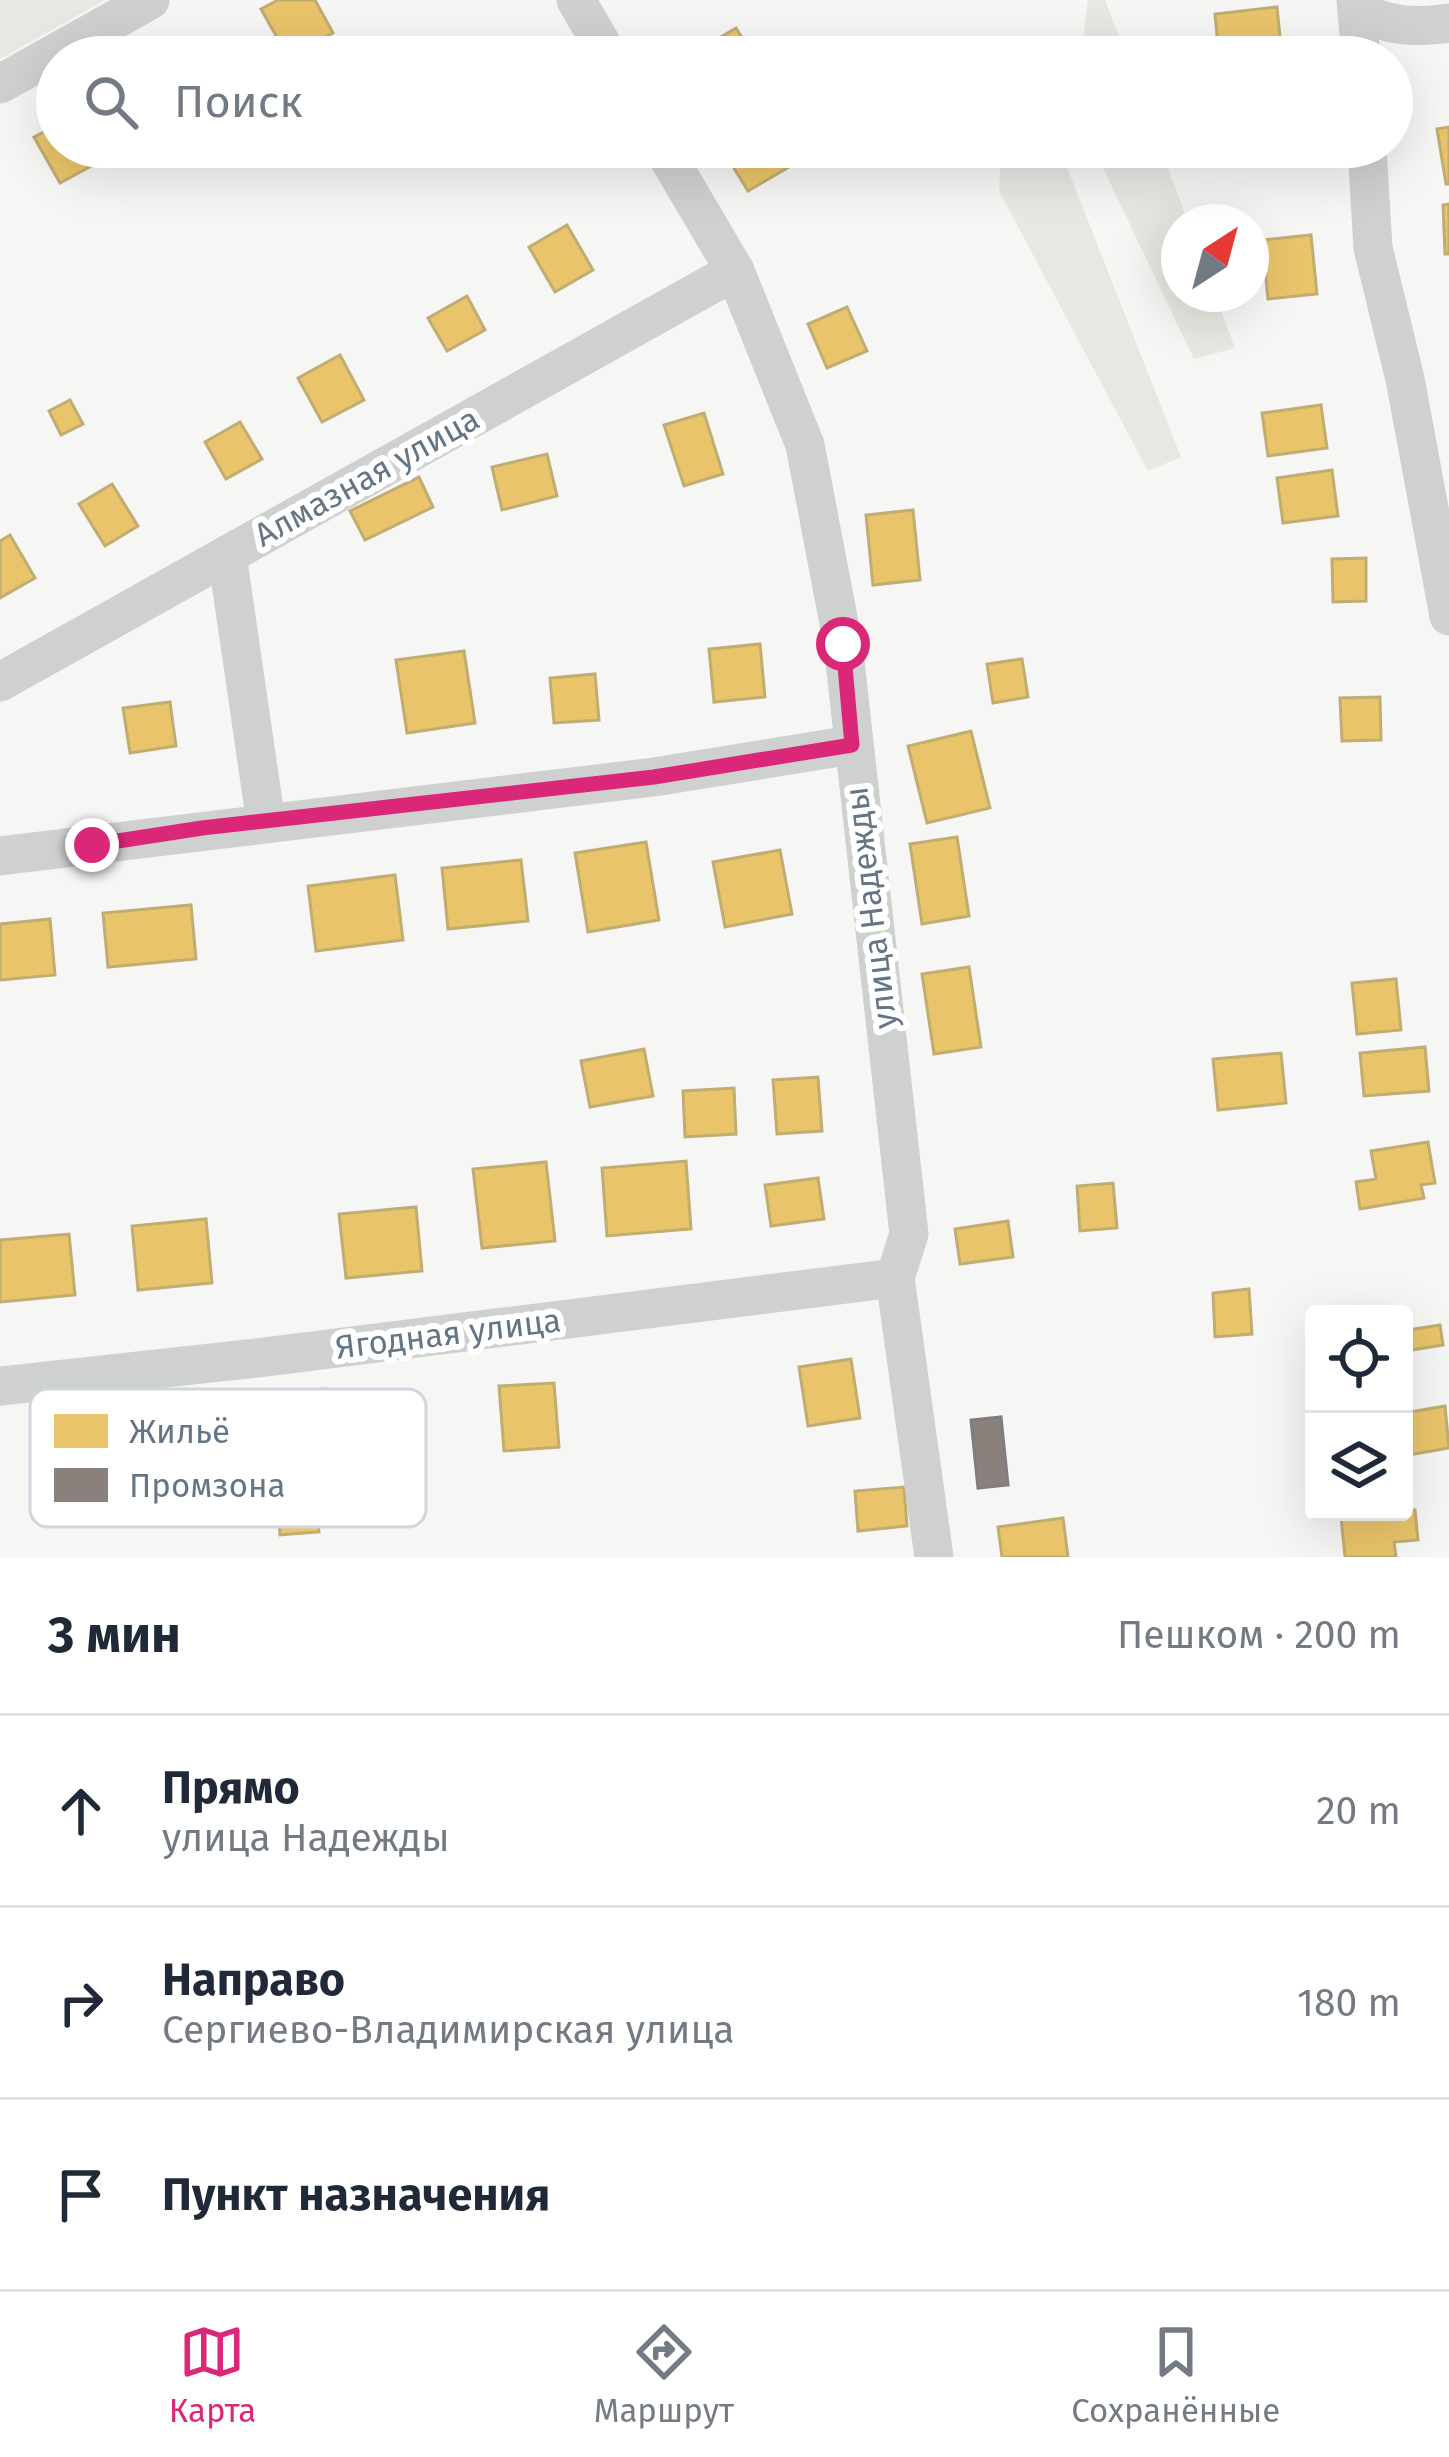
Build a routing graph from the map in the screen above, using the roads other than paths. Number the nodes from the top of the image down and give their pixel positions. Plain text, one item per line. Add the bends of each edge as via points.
1 (150, 0) edge
2 (576, 0) edge
3 (1357, 4) edge
4 (1449, 23) edge
5 (86, 36) edge
6 (597, 36) edge
7 (1359, 36) edge
8 (36, 64) edge
9 (0, 84) edge
10 (674, 168) edge
11 (1368, 168) edge
12 (735, 271) junction
13 (227, 555) junction
14 (1449, 616) edge
15 (0, 682) edge
16 (852, 745) junction
17 (266, 824) junction
18 (0, 856) edge
19 (895, 1278) junction
20 (0, 1386) edge
21 (934, 1557) edge

1 - 5 street
2 - 6 street
3 - 4 street via 1380,22
3 - 7 street
8 - 9 street
10 - 12 street, улица Надежды
11 - 14 street via 1373,248
12 - 13 street, Алмазная улица
12 - 16 street, улица Надежды via 805,446 843,644
13 - 15 street, Алмазная улица
13 - 17 street
16 - 17 street
16 - 19 street, улица Надежды via 909,1234
17 - 18 street
19 - 20 street, Ягодная улица
19 - 21 street, улица Надежды

